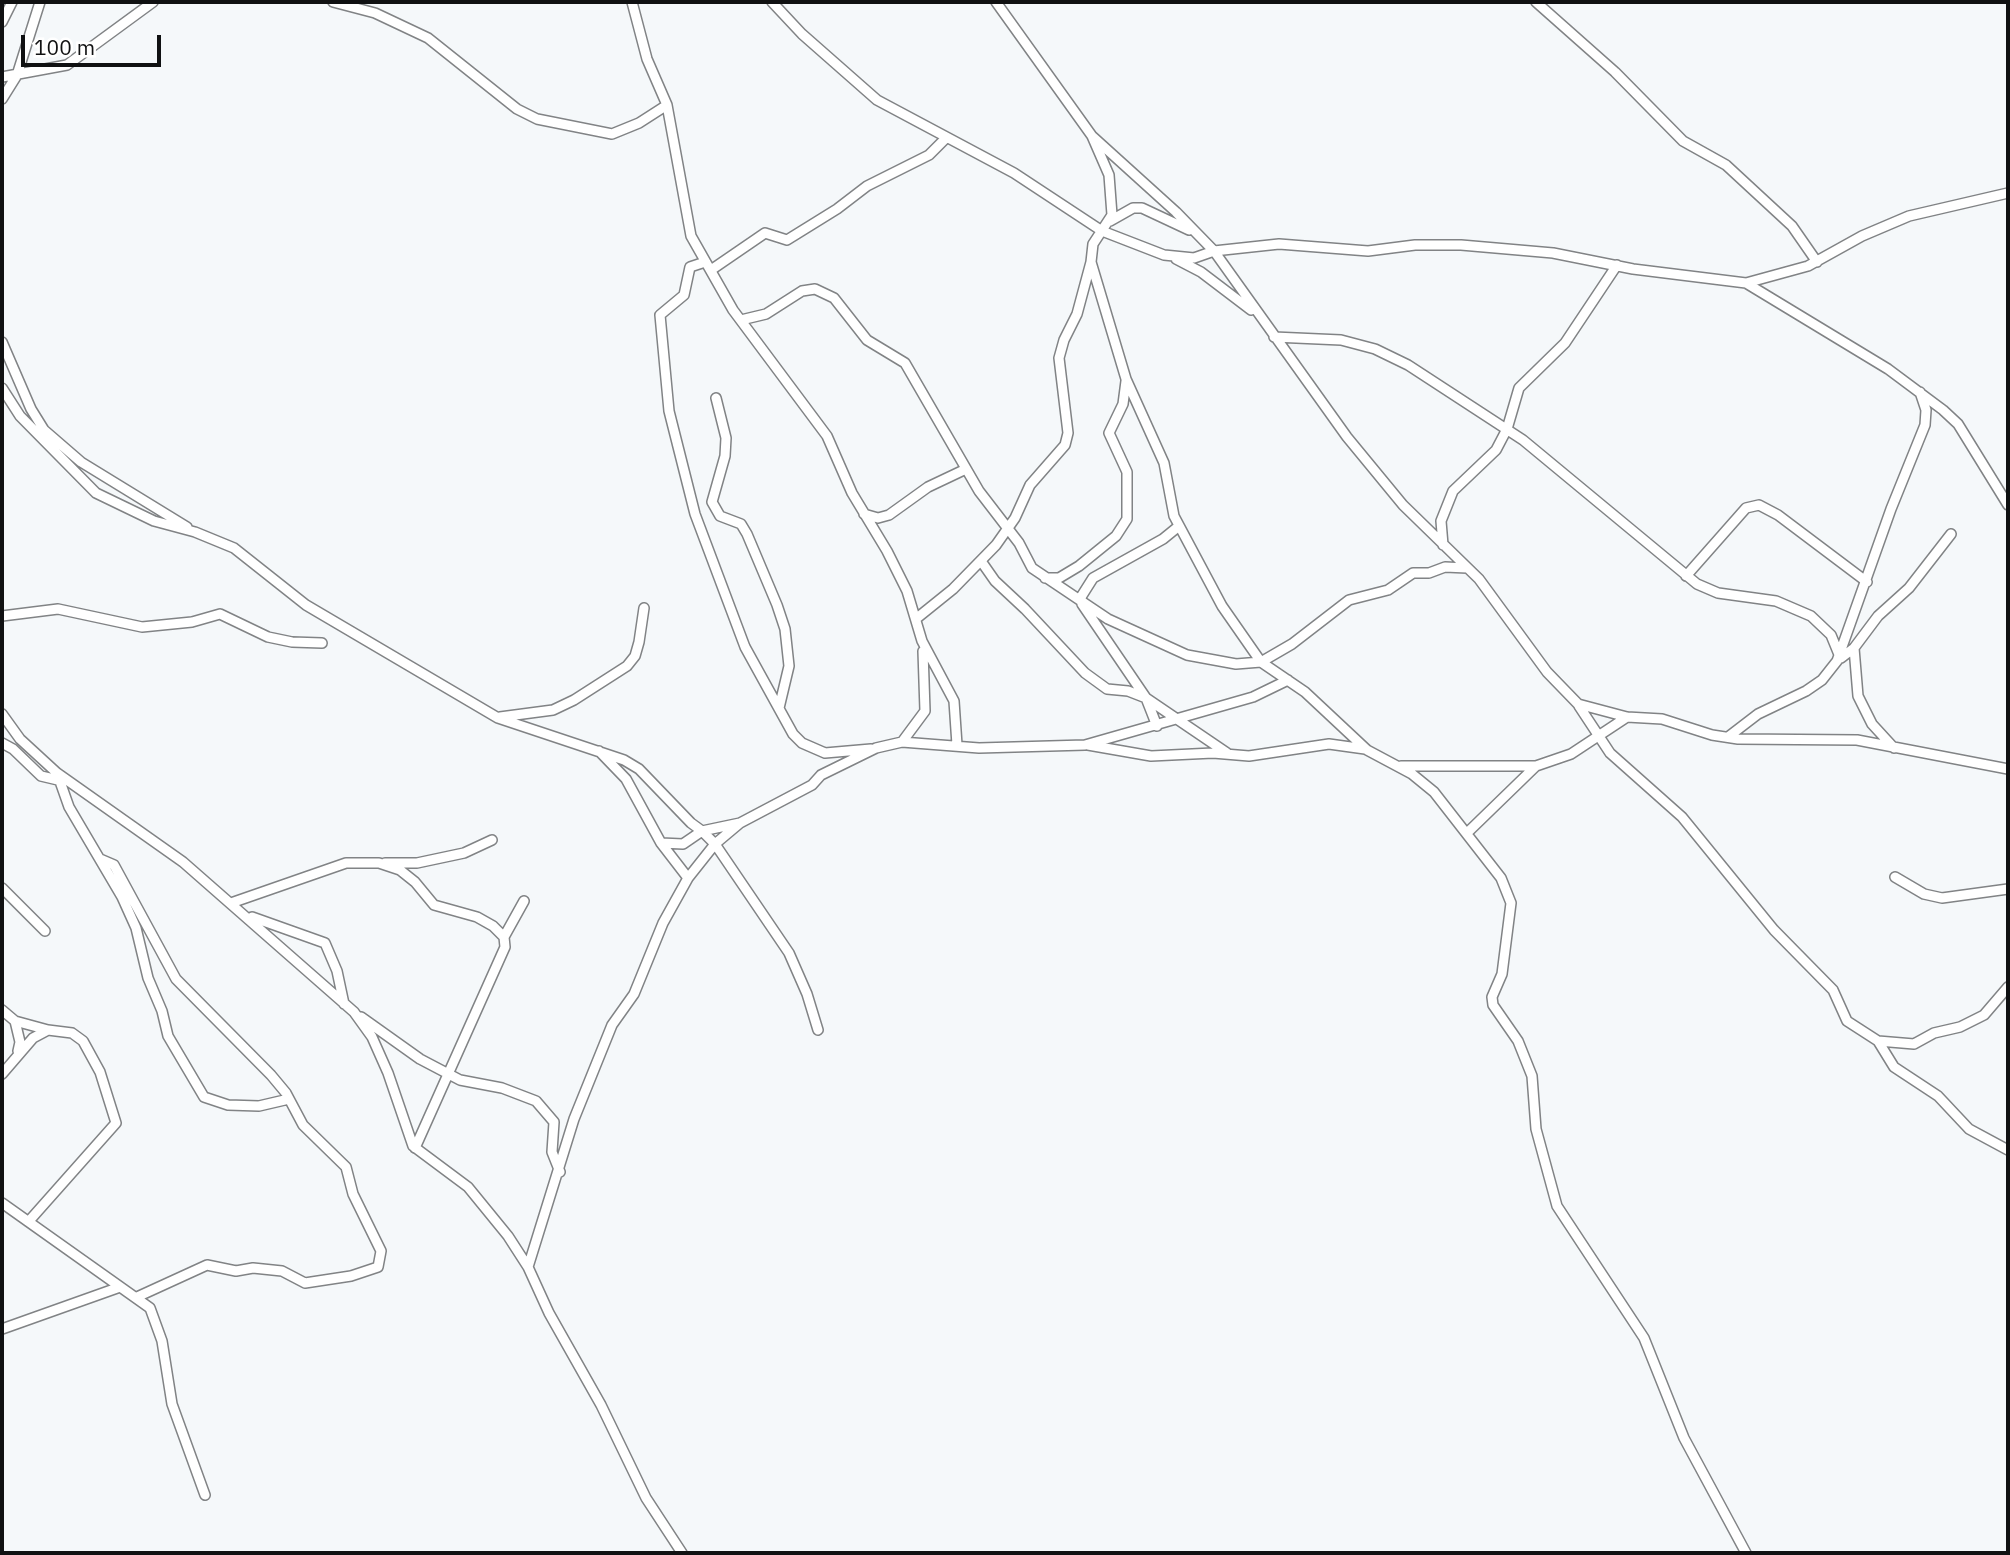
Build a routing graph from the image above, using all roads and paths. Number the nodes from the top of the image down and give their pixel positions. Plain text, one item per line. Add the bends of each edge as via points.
1 (12, 2) edge
2 (40, 2) edge
3 (153, 2) edge
4 (333, 2) edge
5 (375, 2) edge
6 (632, 2) edge
7 (772, 2) edge
8 (996, 2) edge
9 (1536, 2) edge
10 (380, 15) junction
11 (2, 22) edge
12 (17, 75) junction
13 (2, 77) edge
14 (2, 99) edge
15 (667, 105) junction
16 (1092, 136) junction
17 (946, 138) junction
18 (2008, 192) edge
19 (1109, 222) junction
20 (1102, 231) junction
21 (1196, 233) junction
22 (1214, 251) junction
23 (1168, 255) junction
24 (1091, 262) junction
25 (1817, 262) junction
26 (1616, 265) junction
27 (708, 266) junction
28 (1746, 283) junction
29 (1261, 318) junction
30 (741, 320) junction
31 (1274, 337) junction
32 (2, 342) edge
33 (1126, 379) junction
34 (2, 388) edge
35 (1919, 391) junction
36 (716, 398) dead end
37 (1507, 429) junction
38 (966, 469) junction
39 (2008, 505) edge
40 (864, 514) junction
41 (1179, 526) junction
42 (1008, 529) junction
43 (195, 532) junction
44 (1951, 534) dead end
45 (1443, 545) junction
46 (981, 561) junction
47 (1467, 568) junction
48 (1686, 576) junction
49 (1043, 578) junction
50 (1867, 582) junction
51 (1082, 604) junction
52 (644, 608) dead end
53 (2, 616) edge
54 (916, 618) junction
55 (922, 641) junction
56 (322, 643) dead end
57 (1854, 649) junction
58 (1838, 659) junction
59 (1261, 662) junction
60 (1288, 680) junction
61 (1146, 698) junction
62 (1578, 704) junction
63 (779, 708) junction
64 (2, 714) edge
65 (1627, 717) junction
66 (498, 718) junction
67 (1181, 719) junction
68 (1157, 726) junction
69 (1597, 735) junction
70 (1728, 737) junction
71 (902, 742) junction
72 (2, 744) edge
73 (1085, 744) junction
74 (957, 745) junction
75 (596, 748) junction
76 (876, 748) junction
77 (1895, 749) junction
78 (1367, 750) junction
79 (1227, 753) junction
80 (1536, 765) junction
81 (1399, 766) junction
82 (2008, 769) edge
83 (57, 776) junction
84 (740, 822) junction
85 (702, 831) junction
86 (1468, 832) junction
87 (492, 839) dead end
88 (661, 843) junction
89 (715, 844) junction
90 (100, 859) junction
91 (379, 863) junction
92 (1895, 877) dead end
93 (688, 878) junction
94 (2, 887) edge
95 (2008, 889) edge
96 (524, 901) dead end
97 (231, 903) junction
98 (244, 914) junction
99 (45, 931) dead end
100 (504, 937) junction
101 (2008, 987) edge
102 (344, 1004) junction
103 (2, 1010) edge
104 (354, 1012) junction
105 (15, 1021) junction
106 (48, 1030) junction
107 (818, 1030) dead end
108 (1878, 1041) junction
109 (17, 1053) junction
110 (448, 1073) junction
111 (2, 1074) edge
112 (289, 1099) junction
113 (415, 1148) junction
114 (2008, 1150) edge
115 (560, 1172) junction
116 (2, 1203) edge
117 (29, 1221) junction
118 (528, 1267) junction
119 (120, 1287) junction
120 (137, 1297) junction
121 (4, 1324) edge
122 (205, 1495) dead end
123 (682, 1553) edge
124 (1746, 1553) edge

1 - 11 street
2 - 12 street
3 - 12 street via 66,65
4 - 10 street
5 - 10 street
6 - 15 street via 647,59
7 - 17 street via 868,94
8 - 16 street
9 - 25 street via 1683,141 1726,165 1792,226
10 - 15 street via 433,41 517,109 537,119 611,134
12 - 13 street
12 - 14 street
15 - 27 street via 686,223
16 - 19 street via 1109,174
16 - 21 street
17 - 20 street via 1014,173
17 - 27 street via 929,155 867,186 792,237 783,240 765,233
18 - 25 street via 1909,216 1861,236
19 - 20 street
19 - 21 street via 1133,208 1142,208
20 - 23 street
20 - 24 street via 1093,244
21 - 22 street
22 - 23 street via 1194,258
22 - 26 street via 1279,244 1368,251 1436,244 1542,252
22 - 29 street
23 - 29 street via 1201,272
24 - 33 street
24 - 42 street via 1059,358 1067,440 1024,494
25 - 28 street
26 - 28 street
26 - 37 street via 1565,343 1519,388
27 - 30 street
27 - 63 street via 690,267 684,295 660,315 669,411 695,514 728,607 744,648
28 - 35 street
29 - 31 street
30 - 38 street via 766,314 802,291 815,289 834,298 866,340 905,363
30 - 40 street via 827,436
31 - 37 street via 1341,340 1375,349
31 - 45 street via 1347,437
32 - 43 street via 44,430 81,462
33 - 41 street via 1159,447
33 - 49 street via 1123,404 1109,433 1127,472 1127,519 1116,536 1079,566 1059,578
34 - 43 street via 38,436 96,493 154,521
35 - 39 street via 1958,424
35 - 50 street via 1926,410 1924,425
36 - 63 street via 726,438 712,502 720,516 741,524 747,534 785,629 789,666
37 - 45 street via 1496,450 1452,491 1441,521
37 - 48 street
38 - 40 street via 928,487 889,515
38 - 42 street
40 - 54 street via 898,572
41 - 51 street via 1093,578 1083,591
41 - 59 street via 1222,606
42 - 46 street
42 - 49 street
43 - 66 street via 234,548 306,605
44 - 57 street via 1909,588 1874,619
45 - 47 street
46 - 54 street
46 - 61 street via 1085,673 1107,689
47 - 59 street via 1413,573 1388,590 1349,600
47 - 62 street via 1547,672
48 - 50 street via 1745,508 1759,505
48 - 58 street via 1718,593 1776,601 1811,616 1831,635
49 - 51 street
50 - 58 street
51 - 59 street via 1187,655 1236,664
51 - 61 street
52 - 66 street via 635,656 627,666 553,710
53 - 56 street via 58,609 142,627 220,614 268,637
54 - 55 street
55 - 71 street via 925,711
55 - 74 street via 954,701
57 - 58 street
57 - 77 street via 1858,695 1872,724
58 - 70 street via 1814,685 1758,714
59 - 60 street
60 - 67 street via 1253,697
60 - 78 street
61 - 67 street
61 - 68 street
62 - 65 street
62 - 69 street
63 - 76 street via 793,734 811,748 834,754
64 - 83 street
65 - 69 street
65 - 70 street via 1655,717
66 - 75 street
67 - 68 street
67 - 79 street
68 - 73 street
69 - 80 street via 1570,754
69 - 108 street via 1610,753 1700,836 1774,930 1833,990 1847,1021
70 - 77 street via 1832,738
71 - 74 street
71 - 76 street
72 - 83 street via 41,776
73 - 74 street
73 - 79 street via 1151,756
75 - 85 street via 639,769
75 - 88 street via 626,779
76 - 84 street
77 - 82 street
78 - 79 street via 1329,744 1249,756
78 - 81 street
80 - 81 street
80 - 86 street
81 - 86 street via 1434,792
83 - 90 street via 69,807
83 - 97 street via 183,862
84 - 85 street
84 - 89 street
85 - 88 street via 683,844
85 - 89 street
86 - 124 street via 1509,892 1502,974 1492,997 1532,1076 1536,1129 1557,1206 1644,1338 1684,1438
87 - 91 street via 417,863
88 - 93 street
89 - 93 street
89 - 107 street via 789,953
90 - 112 street via 114,865 176,979 244,1045
90 - 112 street via 136,928 167,1036 206,1100 259,1106
91 - 97 street via 346,863
91 - 100 street via 400,870 434,905 477,918
92 - 95 street via 1924,894 1942,898
93 - 115 street via 663,923 634,994 612,1025 593,1068
94 - 99 street
96 - 100 street
97 - 98 street
98 - 102 street
98 - 102 street via 325,943
100 - 110 street via 505,947
101 - 108 street via 1984,1015 1960,1027 1911,1044
102 - 104 street
103 - 105 street
104 - 110 street via 396,1044
104 - 113 street via 372,1037
105 - 106 street
105 - 109 street via 20,1042
106 - 109 street
106 - 117 street via 72,1033 83,1041 100,1072 116,1124
108 - 114 street via 1894,1067 1938,1096 1977,1135
109 - 111 street
110 - 113 street
110 - 115 street via 470,1084 523,1094 546,1110 554,1122 552,1152
112 - 120 street via 303,1125 348,1170 353,1194 380,1246 378,1267 305,1283 282,1272 207,1265
113 - 118 street via 468,1186
115 - 118 street
116 - 117 street
117 - 119 street
118 - 123 street via 646,1498
119 - 120 street
119 - 121 street
120 - 122 street via 155,1319 169,1396

